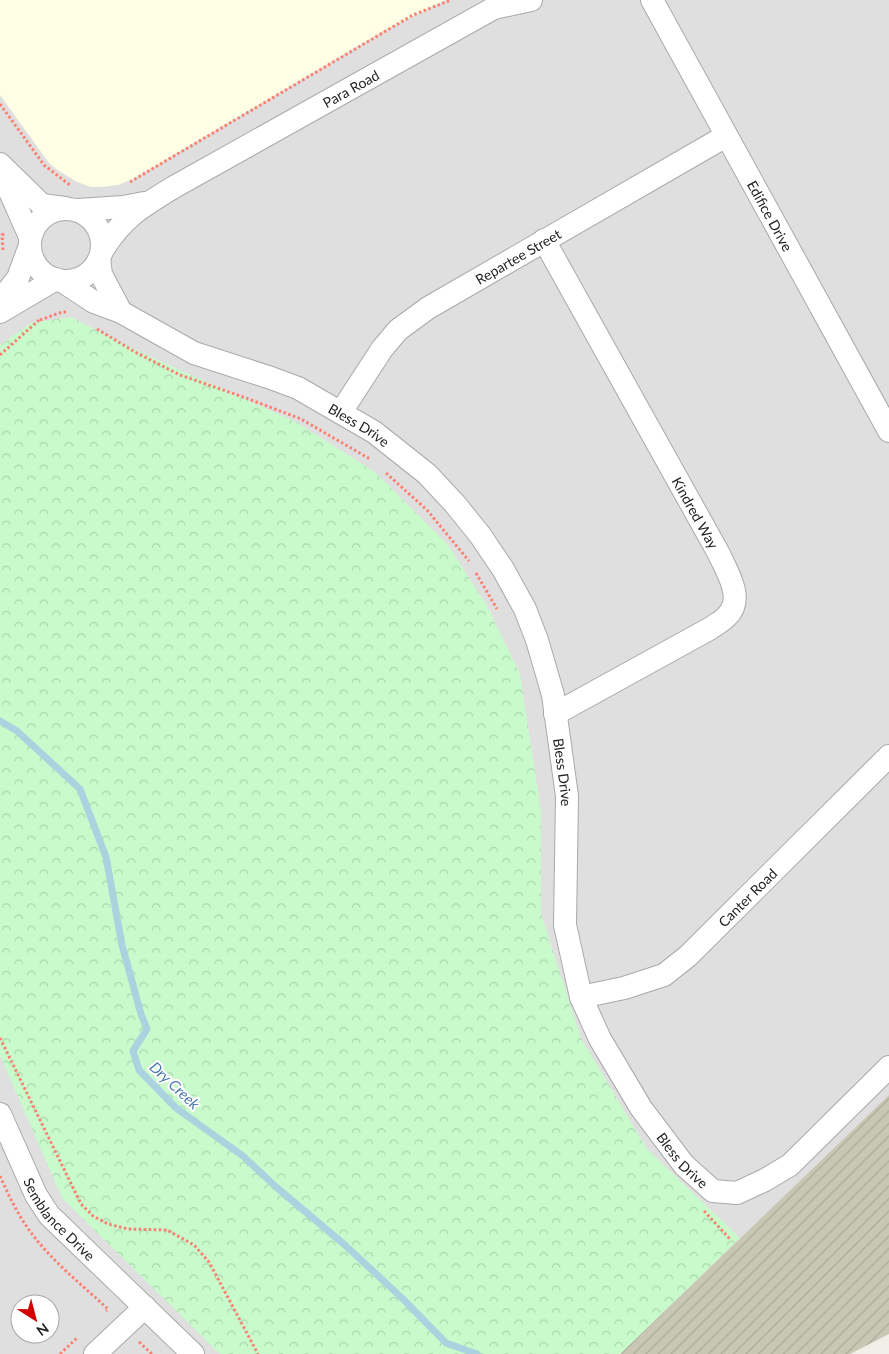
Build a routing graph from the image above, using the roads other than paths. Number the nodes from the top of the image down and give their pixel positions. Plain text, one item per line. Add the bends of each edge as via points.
1 (531, 0) edge
2 (652, 0) edge
3 (726, 136) junction
4 (0, 164) edge
5 (0, 169) edge
6 (150, 201) junction
7 (72, 209) junction
8 (544, 240) junction
9 (30, 242) junction
10 (100, 255) junction
11 (59, 280) junction
12 (0, 301) edge
13 (0, 312) edge
14 (121, 312) junction
15 (341, 412) junction
16 (889, 431) edge
17 (556, 714) junction
18 (889, 756) edge
19 (581, 997) junction
20 (889, 1067) edge
21 (0, 1114) edge
22 (145, 1308) junction
23 (95, 1354) edge
24 (193, 1354) edge

1 - 6 street, Para Road via 494,8
2 - 3 street, Edifice Drive
3 - 8 street, Repartee Street
3 - 16 street, Edifice Drive
4 - 7 street via 42,205
5 - 9 street
6 - 7 street via 123,207
6 - 10 street via 112,234
7 - 9 street via 52,211 41,218 33,229
7 - 10 street via 97,226 102,243
8 - 15 street, Repartee Street via 428,308 398,330
8 - 17 street, Kindred Way via 719,554 736,600 729,615 711,628
9 - 11 street via 37,268
9 - 12 street via 18,278
10 - 11 street via 84,276
10 - 14 street via 100,274
11 - 13 street
11 - 14 street, Bless Drive via 94,302
14 - 15 street, Bless Drive via 194,353 298,388
15 - 17 street, Bless Drive via 374,432 427,474 480,535 503,569 534,632
17 - 19 street, Bless Drive via 567,796 565,924
18 - 19 street, Canter Road via 688,956 664,975
19 - 20 street, Bless Drive via 600,1039 641,1108 684,1165 713,1191 737,1193 790,1165
21 - 22 street, Semblance Drive via 36,1195 49,1215
22 - 23 street
22 - 24 street, Semblance Drive

